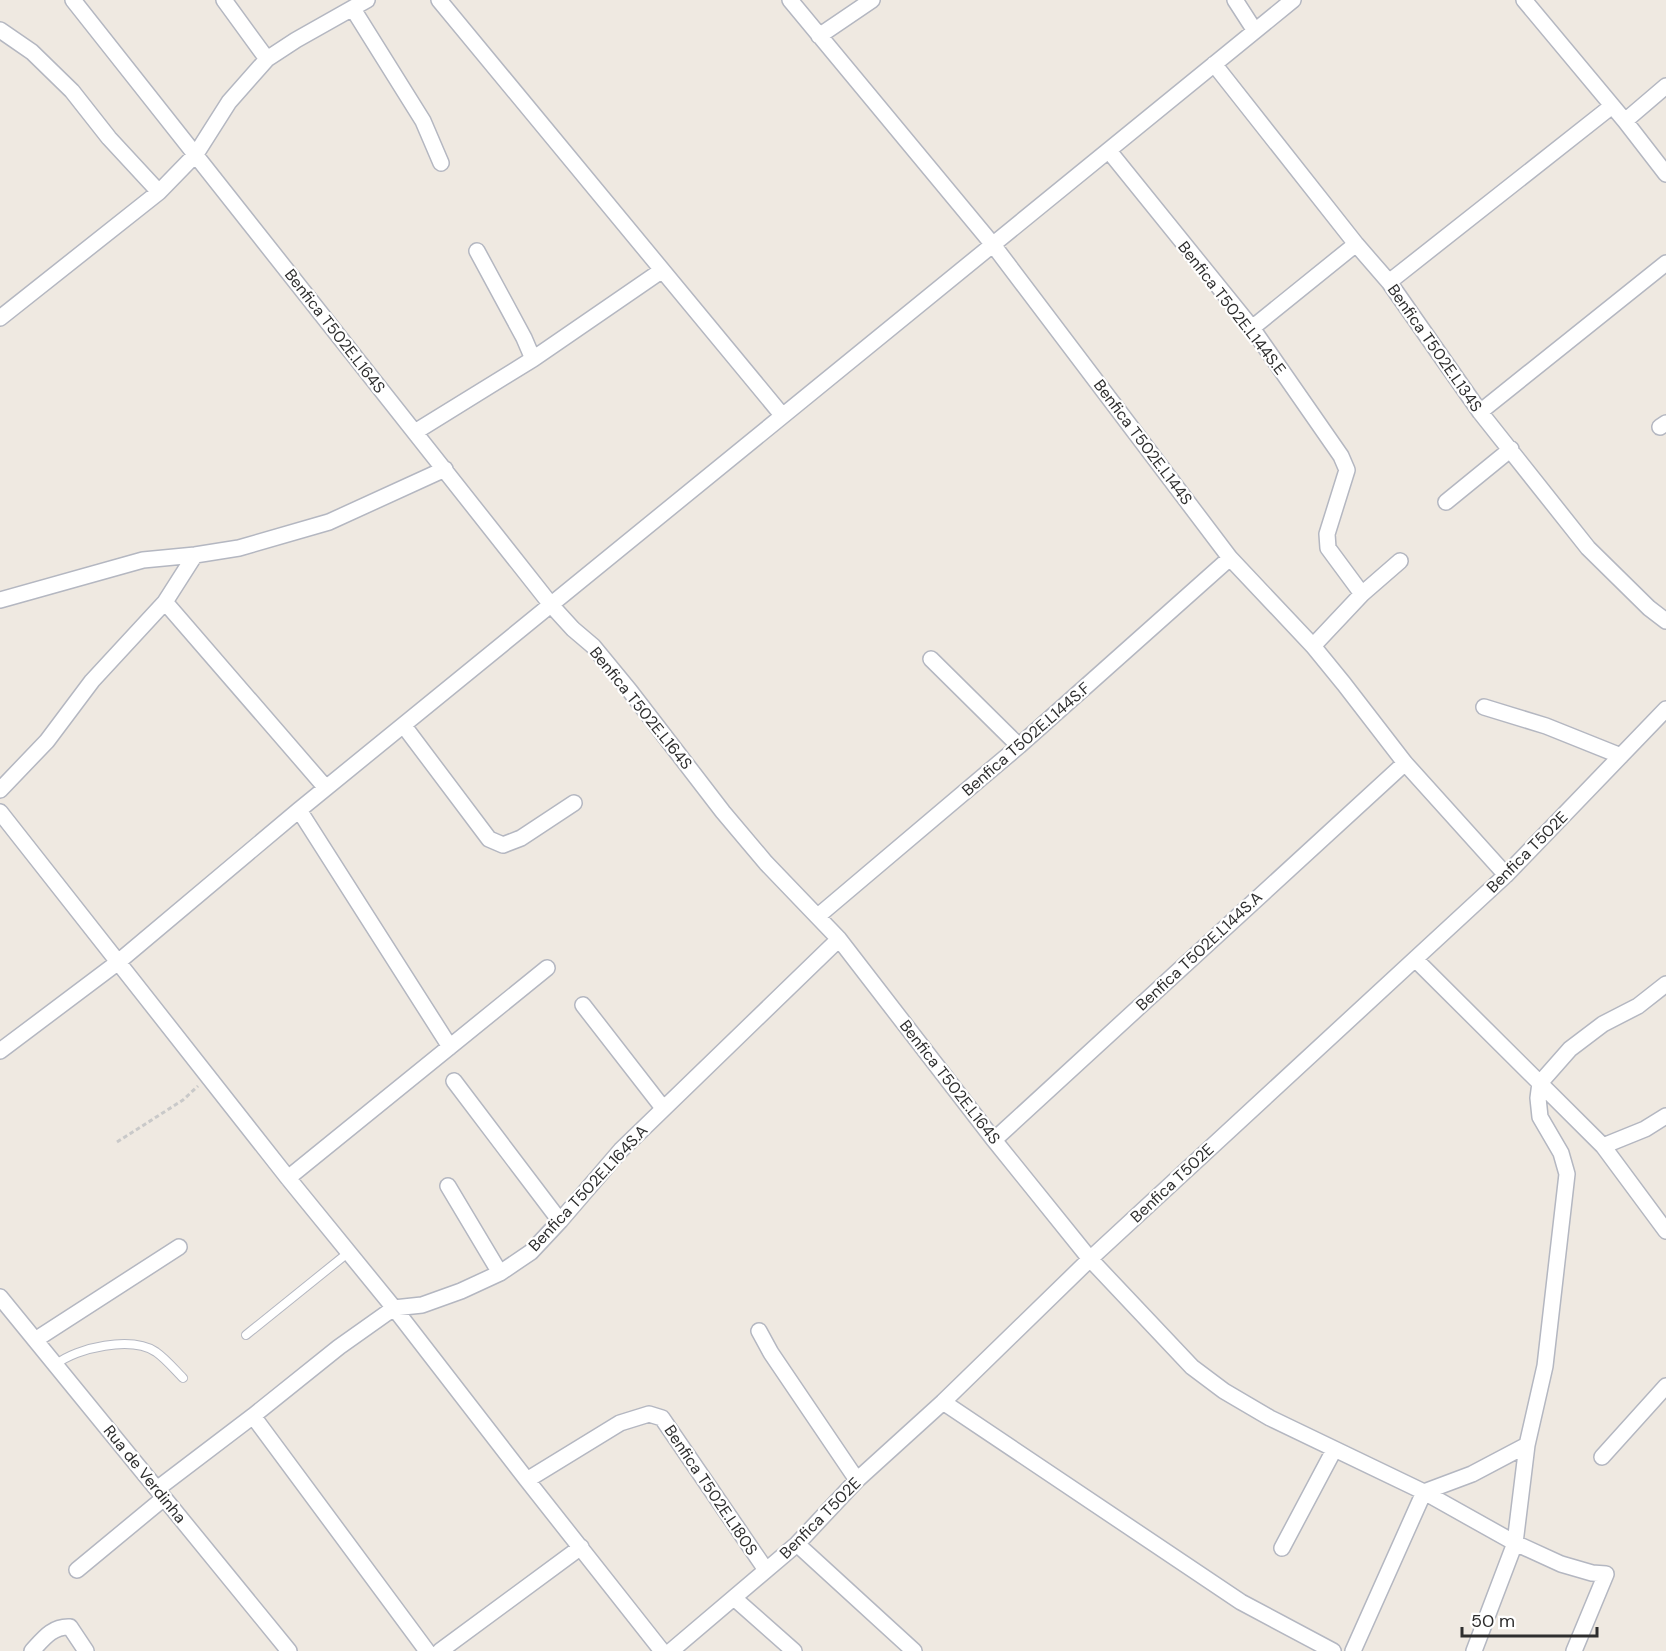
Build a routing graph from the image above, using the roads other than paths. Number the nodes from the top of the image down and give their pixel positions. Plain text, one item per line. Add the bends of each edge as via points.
1 (73, 0) edge
2 (224, 0) edge
3 (367, 0) edge
4 (439, 0) edge
5 (790, 0) edge
6 (872, 0) edge
7 (1235, 0) edge
8 (1293, 0) edge
9 (1524, 0) edge
10 (353, 9) junction
11 (0, 30) edge
12 (1255, 31) junction
13 (819, 36) junction
14 (267, 59) junction
15 (1214, 64) junction
16 (1666, 86) edge
17 (1612, 106) junction
18 (1625, 121) junction
19 (1109, 151) junction
20 (196, 154) junction
21 (441, 163) dead end
22 (1666, 174) edge
23 (159, 192) junction
24 (1356, 244) junction
25 (993, 246) junction
26 (477, 251) dead end
27 (1666, 263) edge
28 (661, 270) junction
29 (1389, 282) junction
30 (0, 318) edge
31 (1252, 328) junction
32 (533, 359) junction
33 (1480, 412) junction
34 (782, 415) junction
35 (415, 432) junction
36 (1511, 449) junction
37 (445, 469) junction
38 (1446, 502) dead end
39 (195, 555) junction
40 (1230, 558) junction
41 (1400, 561) dead end
42 (1362, 594) junction
43 (0, 600) edge
44 (165, 602) junction
45 (552, 606) junction
46 (1666, 621) edge
47 (1313, 646) junction
48 (931, 659) dead end
49 (1484, 707) dead end
50 (1666, 709) edge
51 (404, 726) junction
52 (1019, 746) junction
53 (1621, 756) junction
54 (1405, 763) junction
55 (326, 788) junction
56 (0, 790) edge
57 (574, 803) dead end
58 (299, 810) junction
59 (0, 812) edge
60 (1506, 875) junction
61 (818, 916) junction
62 (839, 939) junction
63 (1415, 959) junction
64 (117, 963) junction
65 (547, 969) dead end
66 (1666, 984) edge
67 (583, 1005) dead end
68 (450, 1047) junction
69 (0, 1051) edge
70 (454, 1081) dead end
71 (1540, 1083) junction
72 (663, 1108) junction
73 (1666, 1116) edge
74 (994, 1140) junction
75 (1603, 1146) junction
76 (288, 1178) junction
77 (448, 1186) dead end
78 (560, 1221) junction
79 (1666, 1231) edge
80 (179, 1247) dead end
81 (349, 1252) junction
82 (1090, 1259) junction
83 (500, 1273) junction
84 (0, 1297) edge
85 (394, 1308) junction
86 (759, 1331) dead end
87 (246, 1335) dead end
88 (35, 1340) junction
89 (55, 1365) junction
90 (183, 1378) dead end
91 (1666, 1386) edge
92 (943, 1402) junction
93 (254, 1416) junction
94 (1527, 1445) junction
95 (1334, 1449) junction
96 (1602, 1457) dead end
97 (527, 1480) junction
98 (857, 1480) junction
99 (1424, 1492) junction
100 (160, 1493) junction
101 (1515, 1543) junction
102 (797, 1544) junction
103 (581, 1547) junction
104 (1282, 1548) dead end
105 (766, 1569) junction
106 (77, 1570) dead end
107 (734, 1598) junction
108 (32, 1651) edge
109 (86, 1651) edge
110 (289, 1651) edge
111 (427, 1651) edge
112 (440, 1651) edge
113 (662, 1651) edge
114 (671, 1651) edge
115 (794, 1651) edge
116 (914, 1651) edge
117 (1333, 1651) edge
118 (1353, 1651) edge
119 (1474, 1651) edge
120 (1574, 1651) edge

1 - 20 street, Benfica T502E.L164S
2 - 14 street
3 - 10 street
4 - 28 street
5 - 13 street, Benfica T502E.L144S
6 - 13 street
7 - 12 street
8 - 12 street
9 - 17 street
10 - 14 street
10 - 21 street via 423,121
11 - 23 street via 32,52 72,91
12 - 15 street
13 - 25 street, Benfica T502E.L144S
14 - 20 street via 229,102
15 - 19 street
15 - 24 street, Benfica T502E.L134S
16 - 18 street
17 - 18 street
17 - 29 street
18 - 22 street
19 - 25 street
19 - 31 street, Benfica T502E.L144S.E
20 - 23 street
20 - 35 street, Benfica T502E.L164S
23 - 30 street
24 - 29 street, Benfica T502E.L134S
24 - 31 street
25 - 34 street
25 - 40 street, Benfica T502E.L144S
26 - 32 street
27 - 33 street
28 - 32 street
28 - 34 street
29 - 33 street, Benfica T502E.L134S
31 - 42 street, Benfica T502E.L144S.E via 1341,456 1347,471 1327,534 1329,548
32 - 35 street
33 - 36 street, Benfica T502E.L134S
34 - 45 street
35 - 37 street, Benfica T502E.L164S
36 - 38 street
36 - 46 street, Benfica T502E.L134S via 1588,548
37 - 39 street via 330,522 239,548
37 - 45 street, Benfica T502E.L164S
39 - 43 street via 143,560
39 - 44 street
40 - 47 street, Benfica T502E.L144S
40 - 52 street, Benfica T502E.L144S.F
41 - 42 street
42 - 47 street
44 - 55 street
44 - 56 street via 92,681 47,741
45 - 51 street
45 - 61 street, Benfica T502E.L164S via 593,646 723,812
47 - 54 street, Benfica T502E.L144S
48 - 52 street
49 - 53 street
50 - 53 street, Benfica T502E
51 - 55 street
51 - 57 street via 489,839 503,845 521,838
52 - 61 street, Benfica T502E.L144S.F
53 - 60 street, Benfica T502E
54 - 60 street, Benfica T502E.L144S
54 - 74 street, Benfica T502E.L144S.A
55 - 58 street
58 - 64 street
58 - 68 street
59 - 64 street
60 - 63 street, Benfica T502E
61 - 62 street, Benfica T502E.L164S
62 - 72 street, Benfica T502E.L164S.A
62 - 74 street, Benfica T502E.L164S
63 - 71 street
63 - 82 street, Benfica T502E
64 - 69 street
64 - 76 street
65 - 68 street
66 - 71 street via 1570,1049
67 - 72 street
68 - 76 street
70 - 78 street
71 - 75 street
71 - 94 street via 1540,1117 1562,1153 1567,1174 1545,1366
72 - 78 street, Benfica T502E.L164S.A
73 - 75 street
74 - 82 street, Benfica T502E.L164S
75 - 79 street
76 - 81 street
77 - 83 street
78 - 83 street, Benfica T502E.L164S.A via 531,1252
80 - 88 street
81 - 85 street
81 - 87 lane
82 - 92 street, Benfica T502E
82 - 95 street, Benfica T502E.L164S via 1192,1367 1270,1418
83 - 85 street, Benfica T502E.L164S.A via 422,1305
84 - 88 street, Rua de Verdinha
85 - 93 street, Benfica T502E.L164S.A
85 - 97 street
86 - 98 street
88 - 89 street, Rua de Verdinha
89 - 90 lane via 65,1356 89,1348 138,1344 155,1351
89 - 100 street, Rua de Verdinha
91 - 96 street
92 - 98 street, Benfica T502E
92 - 117 street via 1242,1602
93 - 100 street, Benfica T502E.L164S.A
93 - 111 street
94 - 99 street via 1472,1474
94 - 101 street
95 - 99 street, Benfica T502E.L164S
95 - 104 street
97 - 103 street
97 - 105 street, Benfica T502E.L180S via 620,1424 649,1414 662,1418
98 - 102 street, Benfica T502E
99 - 101 street, Benfica T502E.L164S
99 - 118 street
100 - 106 street, Benfica T502E.L164S.A
100 - 110 street, Rua de Verdinha
101 - 119 street
101 - 120 street, Benfica T502E.L164S via 1560,1564 1606,1574
102 - 105 street, Benfica T502E
102 - 116 street
103 - 112 street
103 - 113 street
105 - 107 street, Benfica T502E
107 - 114 street, Benfica T502E
107 - 115 street
108 - 109 street via 50,1632 62,1626 70,1627

